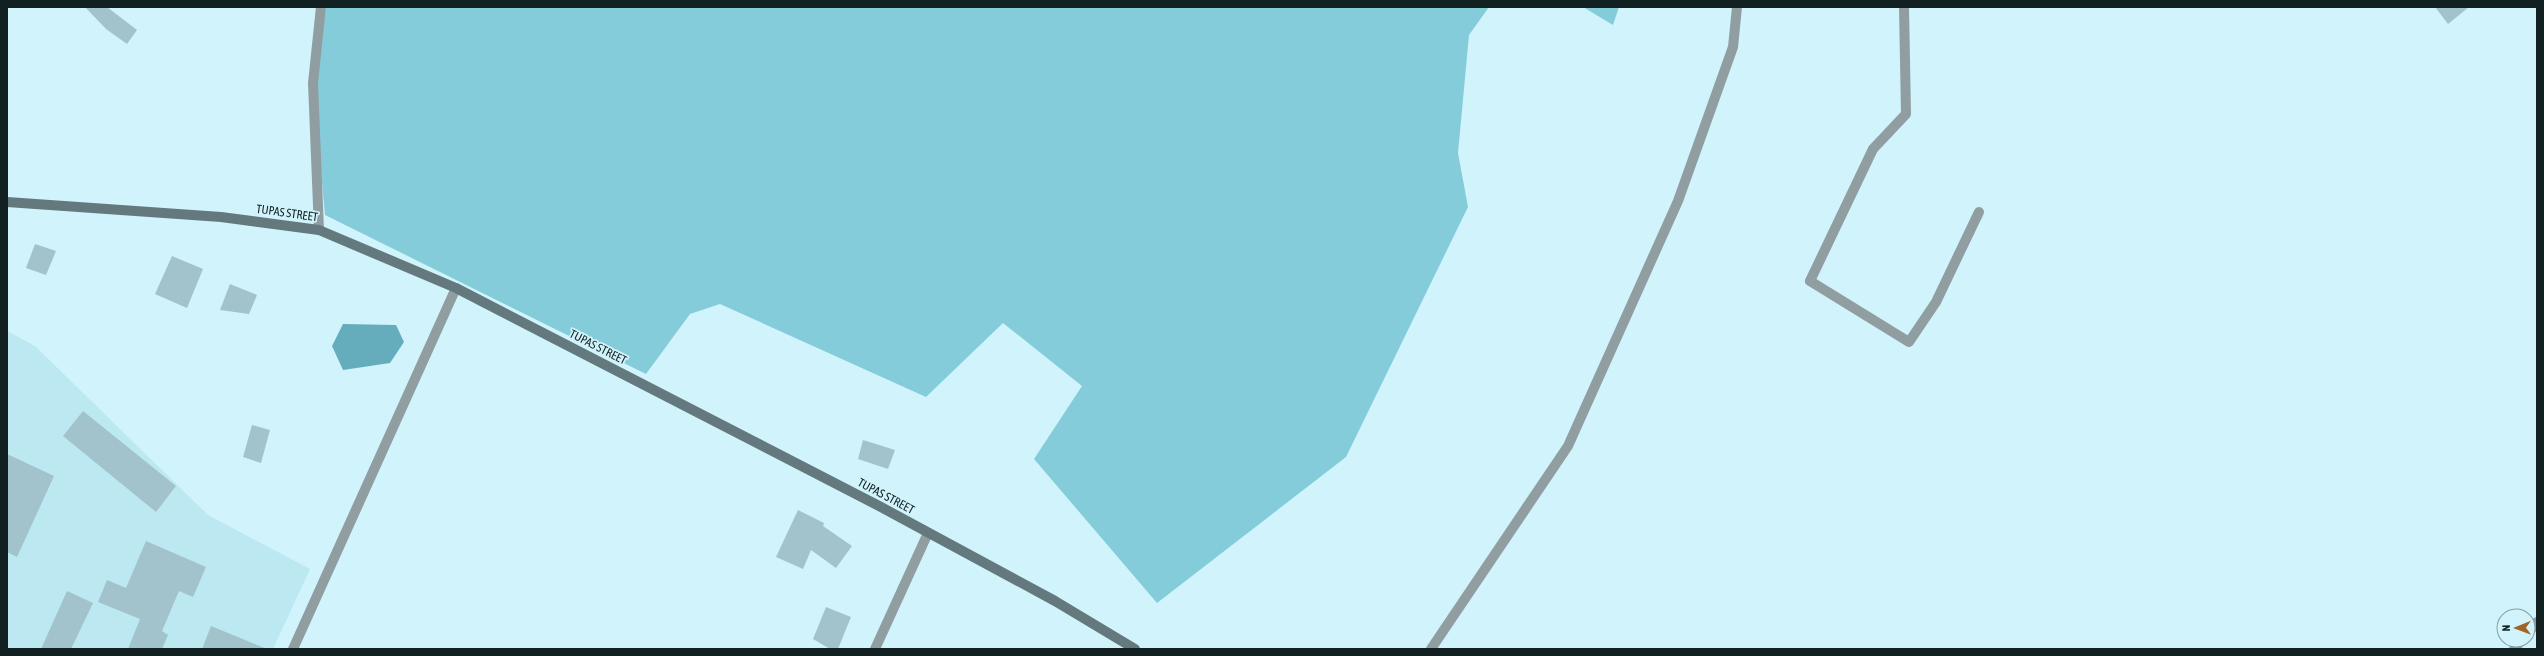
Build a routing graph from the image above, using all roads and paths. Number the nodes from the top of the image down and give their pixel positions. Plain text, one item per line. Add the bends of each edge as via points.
1 (321, 7) edge
2 (1737, 7) edge
3 (1904, 7) edge
4 (7, 202) edge
5 (1979, 212) dead end
6 (319, 230) junction
7 (456, 288) junction
8 (928, 533) junction
9 (294, 649) edge
10 (875, 649) edge
11 (1135, 649) edge
12 (1432, 649) edge

1 - 6 street via 313,83
2 - 12 street via 1733,47 1678,201 1568,446
3 - 5 street via 1906,114 1873,149 1810,281 1908,342 1936,302
4 - 6 street, TUPAS STREET via 221,217
6 - 7 street, TUPAS STREET
7 - 8 street, TUPAS STREET
7 - 9 street
8 - 10 street
8 - 11 street, TUPAS STREET

